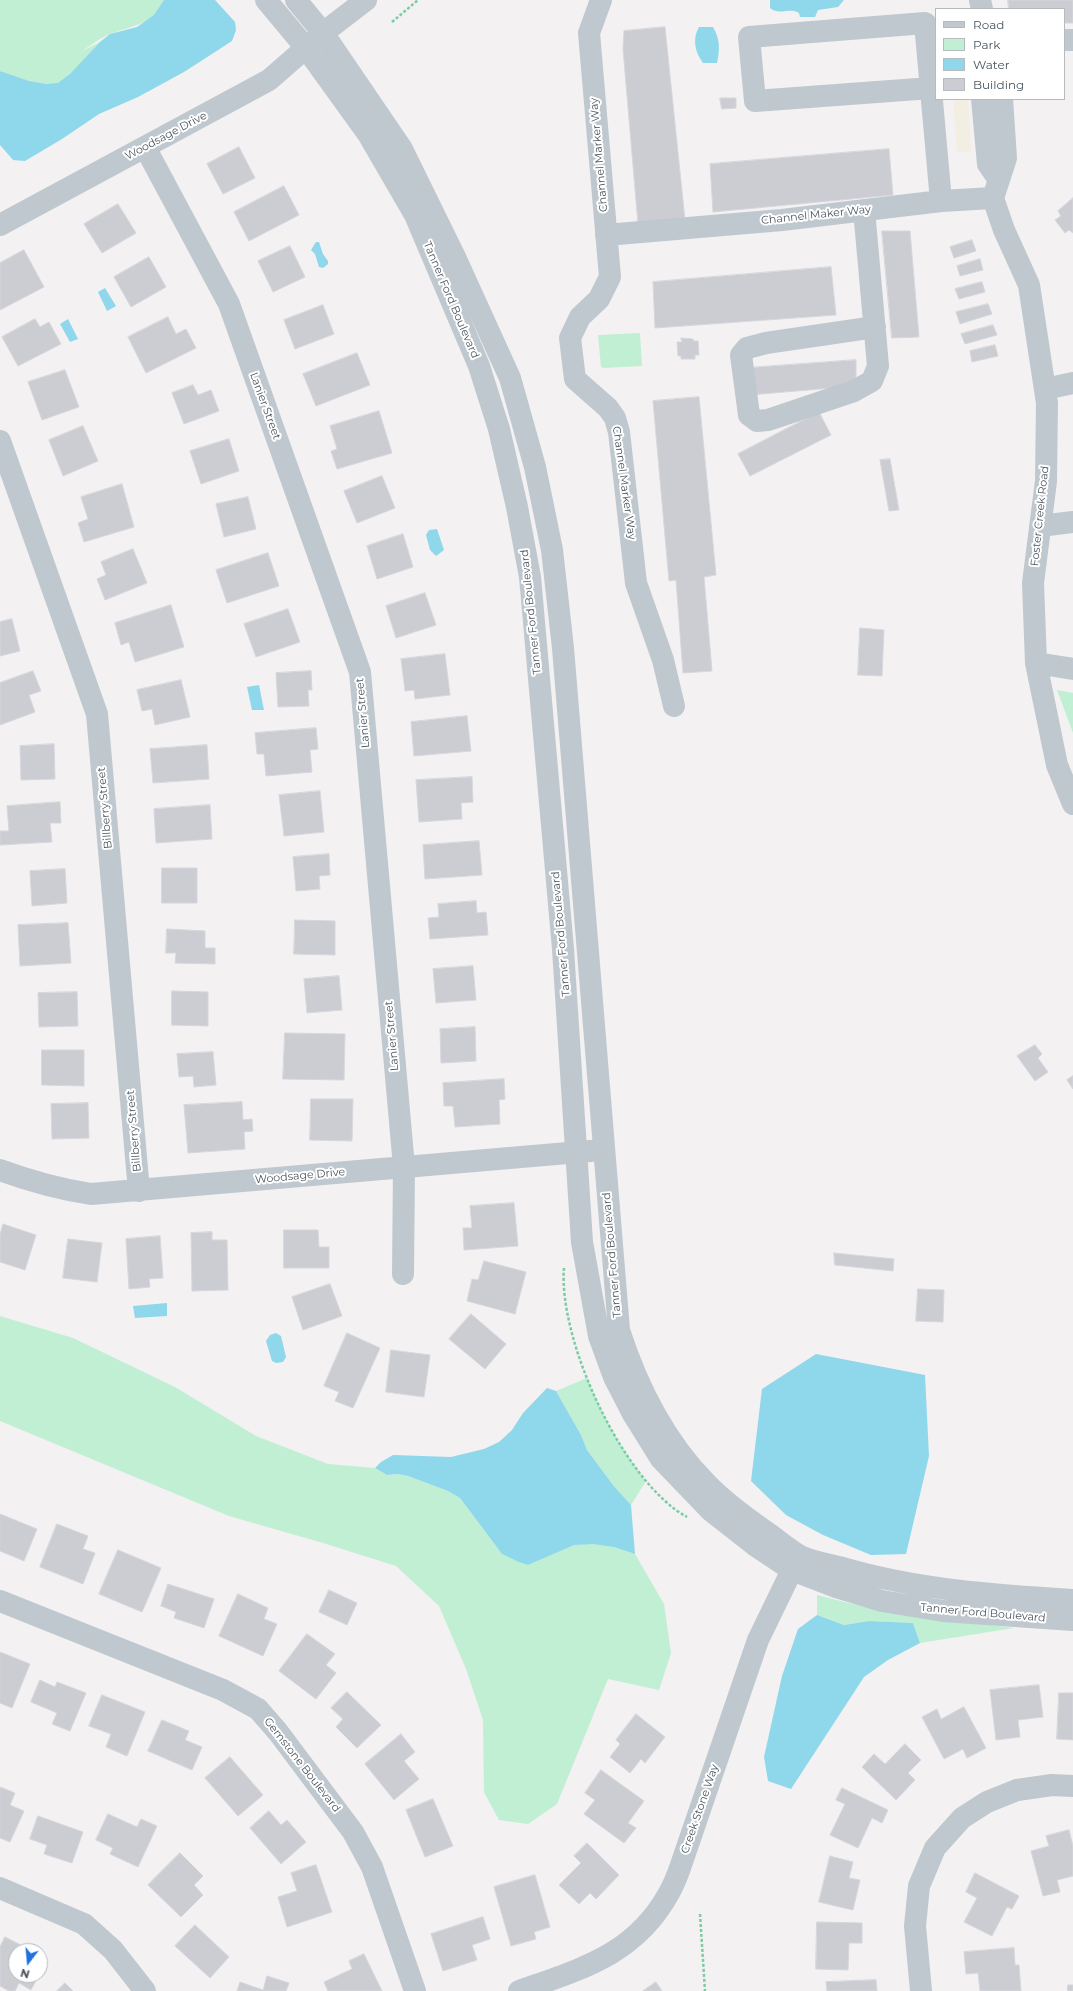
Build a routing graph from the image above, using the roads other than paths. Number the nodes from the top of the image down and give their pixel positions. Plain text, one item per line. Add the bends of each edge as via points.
1 (266, 0) edge
2 (296, 0) edge
3 (366, 0) edge
4 (601, 0) edge
5 (323, 33) junction
6 (306, 48) junction
7 (931, 88) junction
8 (982, 100) edge
9 (1002, 100) edge
10 (144, 147) junction
11 (996, 189) junction
12 (941, 201) junction
13 (864, 210) junction
14 (0, 225) edge
15 (606, 235) junction
16 (875, 327) junction
17 (1073, 384) edge
18 (1045, 389) junction
19 (0, 441) edge
20 (1073, 522) edge
21 (1040, 526) junction
22 (1036, 663) junction
23 (1073, 669) edge
24 (674, 706) dead end
25 (1073, 804) edge
26 (604, 1150) junction
27 (576, 1152) junction
28 (404, 1167) junction
29 (0, 1170) edge
30 (139, 1191) junction
31 (403, 1274) dead end
32 (797, 1564) junction
33 (1073, 1600) edge
34 (0, 1601) edge
35 (1073, 1620) edge
36 (1073, 1786) edge
37 (0, 1888) edge
38 (145, 1991) edge
39 (415, 1991) edge
40 (519, 1991) edge
41 (921, 1991) edge

1 - 6 street, Tanner Ford Boulevard
2 - 5 street, Tanner Ford Boulevard
3 - 5 street, Woodsage Drive
4 - 15 street, Channel Marker Way via 589,33
5 - 6 street, Woodsage Drive
5 - 26 street, Tanner Ford Boulevard via 402,150 510,378 536,467 552,550 563,648
6 - 10 street, Woodsage Drive via 269,80
6 - 27 street, Tanner Ford Boulevard via 368,134 415,215 479,366 499,429 530,577 563,949
7 - 7 street via 925,23 749,37 755,101
7 - 12 street
8 - 11 street via 988,164
9 - 11 street via 1006,158
10 - 14 street, Woodsage Drive
10 - 28 street, Lanier Street via 229,304 360,672
11 - 12 street, Channel Maker Way
11 - 18 street, Foster Creek Road via 1004,230 1029,285
12 - 13 street, Channel Maker Way
13 - 15 street, Channel Maker Way via 782,220
13 - 16 street
15 - 24 street, Channel Marker Way via 610,277 599,299 580,317 570,338 571,357 575,379 608,408 615,418 619,432 636,583 664,660
16 - 16 street via 878,366 872,381 854,391 768,420 757,421 749,415 741,355 747,348
17 - 18 street
18 - 21 street, Foster Creek Road via 1046,481
19 - 30 street, Billberry Street via 97,714
20 - 21 street
21 - 22 street, Foster Creek Road via 1033,583
22 - 23 street
22 - 25 street, Foster Creek Road via 1057,765
26 - 27 street, Woodsage Drive
26 - 32 street, Tanner Ford Boulevard via 618,1330 630,1366 652,1411 680,1453 706,1484
27 - 28 street, Woodsage Drive
27 - 32 street, Tanner Ford Boulevard via 582,1242 599,1336 633,1414 661,1459 710,1510 756,1546
28 - 30 street, Woodsage Drive
28 - 31 street, Lanier Street
29 - 30 street, Woodsage Drive via 62,1190 91,1194
32 - 33 street, Tanner Ford Boulevard via 983,1594
32 - 35 street, Tanner Ford Boulevard via 836,1587 882,1601 942,1611
32 - 40 street, Creek Stone Way via 758,1640 670,1893 639,1933 614,1953 590,1965
34 - 39 street, Gemstone Boulevard via 223,1690 258,1709 353,1832 372,1867
36 - 41 street via 1052,1785 1017,1790 987,1802 962,1818 935,1848 919,1886 915,1926
37 - 38 street via 84,1924 113,1950

